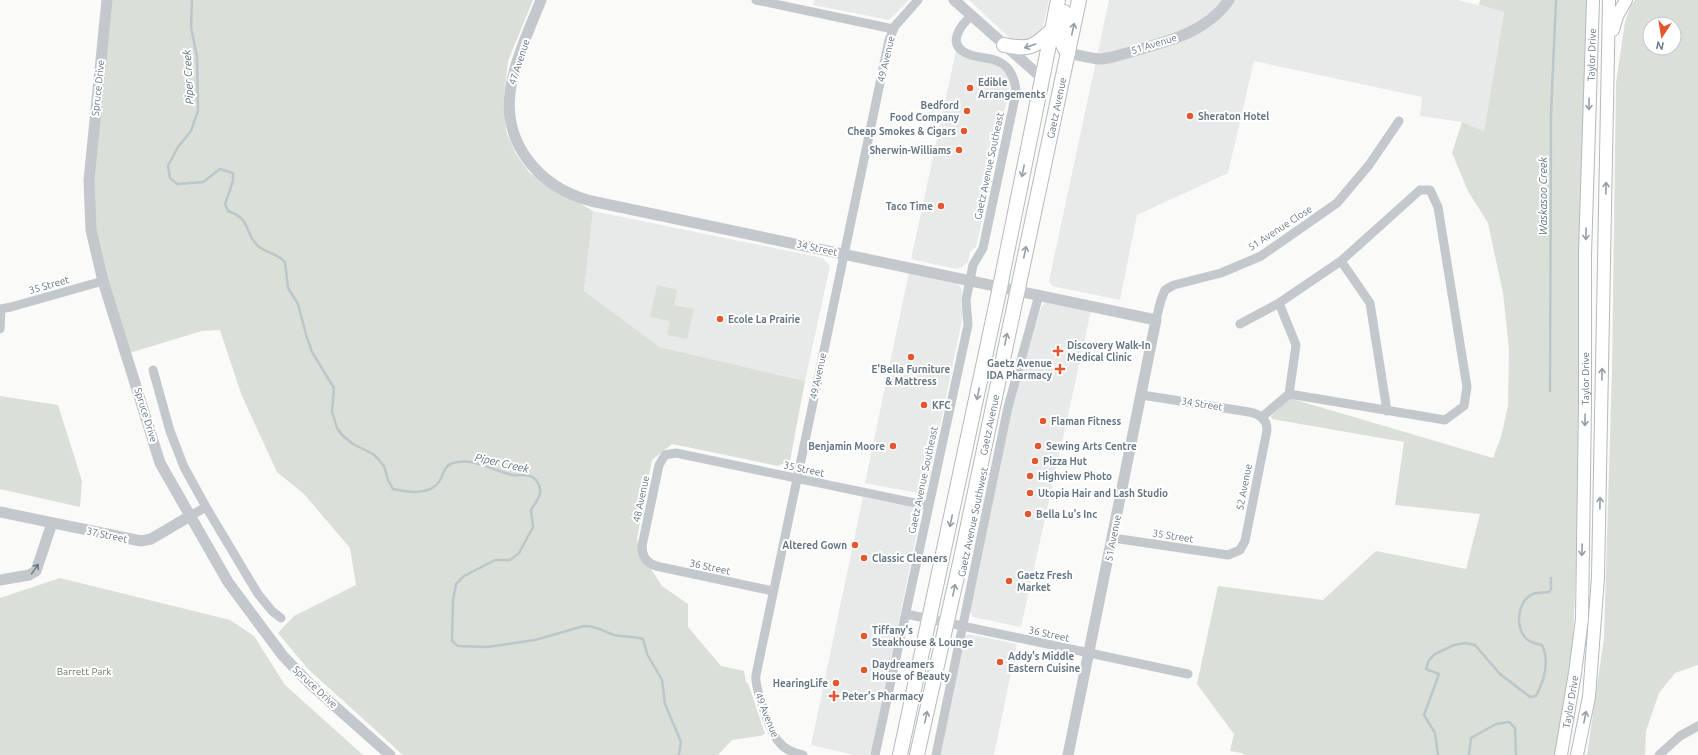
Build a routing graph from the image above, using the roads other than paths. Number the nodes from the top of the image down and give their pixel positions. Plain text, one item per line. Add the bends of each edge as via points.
1 (107, 0) edge
2 (540, 0) edge
3 (756, 0) edge
4 (918, 0) edge
5 (954, 0) edge
6 (1058, 0) edge
7 (1066, 0) edge
8 (1079, 0) edge
9 (1229, 0) edge
10 (1609, 0) edge
11 (1626, 0) edge
12 (1593, 3) edge
13 (971, 16) junction
14 (894, 29) junction
15 (1052, 30) junction
16 (1004, 45) junction
17 (1609, 47) junction
18 (1068, 53) junction
19 (1042, 78) junction
20 (1399, 121) dead end
21 (512, 125) joint
22 (1038, 193) junction
23 (844, 254) junction
24 (1341, 260) junction
25 (103, 280) junction
26 (970, 280) junction
27 (1000, 287) junction
28 (1016, 290) junction
29 (1039, 295) junction
30 (1279, 303) junction
31 (1, 309) edge
32 (1156, 320) junction
33 (1240, 324) dead end
34 (0, 329) edge
35 (153, 370) dead end
36 (1289, 394) junction
37 (1142, 395) junction
38 (1388, 411) junction
39 (1262, 417) junction
40 (676, 453) joint
41 (797, 478) junction
42 (929, 506) junction
43 (206, 507) junction
44 (0, 512) edge
45 (190, 516) junction
46 (52, 523) junction
47 (1113, 538) junction
48 (1231, 555) joint
49 (645, 560) joint
50 (0, 580) edge
51 (773, 591) junction
52 (906, 614) junction
53 (280, 618) dead end
54 (930, 619) junction
55 (947, 623) junction
56 (962, 626) junction
57 (1089, 653) junction
58 (1188, 674) dead end
59 (1697, 726) edge
60 (390, 755) edge
61 (803, 755) edge
62 (875, 755) edge
63 (900, 755) edge
64 (918, 755) edge
65 (936, 755) edge
66 (1068, 755) edge
67 (1561, 755) edge
68 (1578, 755) edge
69 (1659, 755) edge

1 - 25 street, Spruce Drive via 88,193 93,244
2 - 21 street, 47 Avenue via 512,77 509,100
3 - 14 street
4 - 14 street, 49 Avenue
5 - 13 street
6 - 15 main road, Gaetz Avenue
7 - 18 main road via 1060,39
18 -> 8 main road, Gaetz Avenue
9 - 18 street, 51 Avenue via 1219,13 1188,34 1101,59
10 - 17 main road, Taylor Drive
11 - 17 main road via 1617,16
12 -> 67 main road, Taylor Drive via 1585,254 1586,403 1582,618
13 - 16 street
13 - 26 street, Gaetz Avenue Southeast via 958,32 958,45 964,52 1004,64 1013,77 1016,88 984,248 974,262
14 - 23 street, 49 Avenue via 889,40
15 -> 16 main road via 1029,48
15 - 19 main road, Gaetz Avenue
16 - 19 street
68 -> 17 main road, Taylor Drive via 1589,697 1598,577
18 - 22 main road, Gaetz Avenue
19 - 22 main road via 1045,82 1046,100 1035,162
19 -> 27 main road, Gaetz Avenue
20 - 32 street, 51 Avenue Close via 1369,165 1336,203 1261,256 1221,273 1174,285 1165,290
21 - 23 street, 34 Street via 523,153 533,167 550,183 571,195
28 -> 22 main road, Gaetz Avenue
23 - 26 street, 34 Street
23 - 41 street, 49 Avenue
24 - 30 street
24 - 38 street via 1370,303
24 - 38 street via 1420,190 1430,190 1438,207 1466,379 1464,406 1446,420
25 - 31 street, 35 Street
25 - 45 street, Spruce Drive via 160,463
26 - 27 street, 34 Street
26 - 42 street, Gaetz Avenue Southeast via 966,304 968,325
27 - 28 street, 34 Street
27 -> 54 main road, Gaetz Avenue
28 - 29 street, 34 Street
55 -> 28 main road, Gaetz Avenue
29 - 32 street, 34 Street
29 - 56 street, Gaetz Avenue Southwest via 1008,407
30 - 33 street
30 - 36 street via 1296,345
31 - 34 street
32 - 37 street, 51 Avenue
35 - 43 street, Spruce Drive via 178,453
36 - 38 street
36 - 39 street
37 - 39 street, 34 Street via 1249,412
37 - 47 street, 51 Avenue
39 - 48 street, 52 Avenue via 1267,430 1245,541 1240,550
40 - 41 street, 35 Street
40 - 49 street, 48 Avenue via 665,455 659,465 642,546
41 - 42 street, 35 Street
41 - 51 street, 49 Avenue
42 - 52 street, Gaetz Avenue Southeast
43 - 45 street, 37 Street
43 - 53 street, Spruce Drive via 258,594
44 - 46 street, 37 Street
45 - 46 street, 37 Street via 151,539 141,541
45 - 60 street, Spruce Drive via 228,582 283,656 310,684
50 -> 46 street via 29,575 36,570
47 - 48 street, 35 Street
47 - 57 street, 51 Avenue
49 - 51 street, 36 Street via 656,566
51 - 61 street, 49 Avenue via 755,681 778,742 791,752
52 - 54 street, 36 Street
52 - 62 street, Gaetz Avenue Southeast
54 - 55 street, 36 Street
54 - 63 main road, Gaetz Avenue
55 - 56 street, 36 Street
64 -> 55 main road, Gaetz Avenue
56 - 57 street, 36 Street
56 - 65 street, Gaetz Avenue Southwest
57 - 58 street, 36 Street
57 - 66 street, 51 Avenue
59 - 69 street via 1680,736

